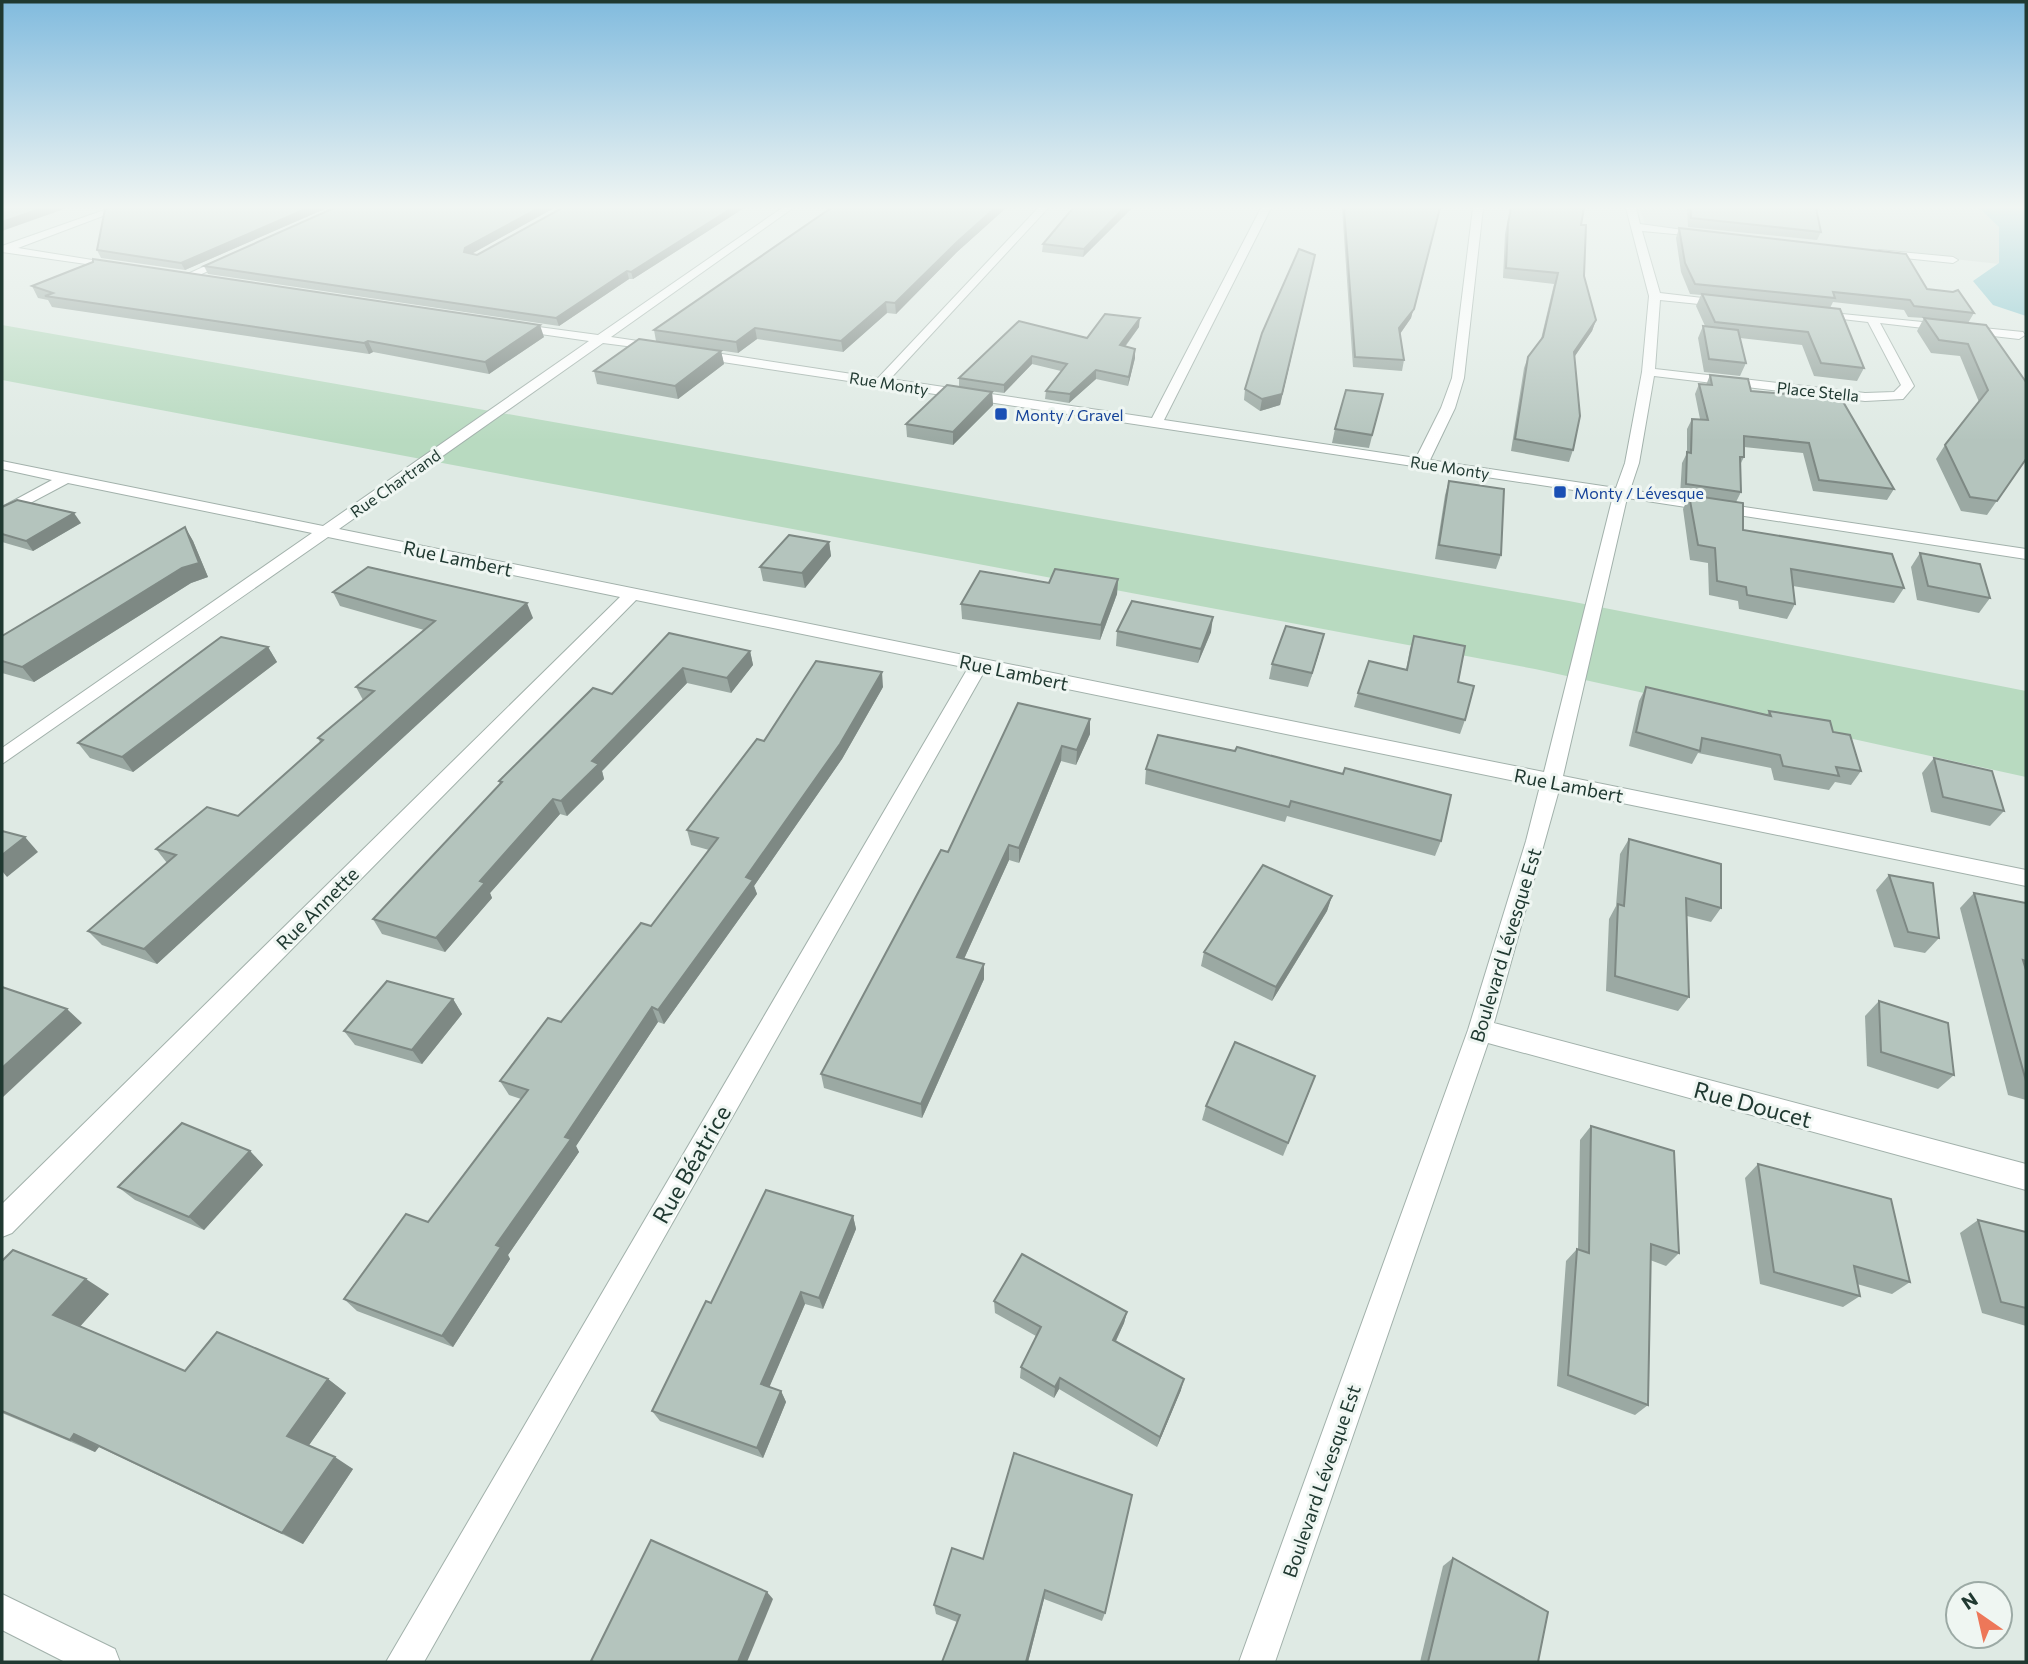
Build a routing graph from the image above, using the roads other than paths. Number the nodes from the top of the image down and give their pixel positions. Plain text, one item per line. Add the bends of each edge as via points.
1 (679, 286) edge
2 (971, 286) edge
3 (1226, 286) edge
4 (1469, 286) edge
5 (1652, 286) edge
6 (1655, 296) junction
7 (1736, 304) edge
8 (1804, 312) edge
9 (1872, 319) junction
10 (495, 323) edge
11 (2019, 335) dead end
12 (602, 340) junction
13 (1648, 372) junction
14 (882, 382) junction
15 (1156, 423) junction
16 (1421, 463) junction
17 (2, 465) edge
18 (66, 478) junction
19 (1621, 493) junction
20 (2, 513) edge
21 (326, 531) junction
22 (2026, 554) edge
23 (632, 594) junction
24 (979, 665) junction
25 (2, 757) edge
26 (1551, 782) junction
27 (2026, 877) edge
28 (1480, 1030) junction
29 (2026, 1177) edge
30 (2, 1223) edge
31 (2, 1611) edge
32 (102, 1662) edge
33 (404, 1662) edge
34 (1257, 1662) edge

1 - 12 street, Rue Chartrand
2 - 14 street
3 - 15 street
4 - 16 street via 1458,378
5 - 6 street, Boulevard Lévesque Est
6 - 7 street
6 - 13 street, Boulevard Lévesque Est
8 - 9 street
9 - 11 street
9 - 13 street, Place Stella via 1908,386 1899,396 1865,397
10 - 12 street, Rue Monty
12 - 14 street, Rue Monty
12 - 21 street, Rue Chartrand
13 - 19 street, Boulevard Lévesque Est via 1632,463
14 - 15 street, Rue Monty
15 - 16 street, Rue Monty
16 - 19 street, Rue Monty
17 - 18 street, Rue Lambert
18 - 20 street
18 - 21 street, Rue Lambert
19 - 22 street, Rue Monty
19 - 26 street, Boulevard Lévesque Est
21 - 23 street, Rue Lambert
21 - 25 street, Rue Chartrand
23 - 24 street, Rue Lambert
23 - 30 street, Rue Annette
24 - 26 street, Rue Lambert
24 - 33 street, Rue Béatrice
26 - 27 street, Rue Lambert
26 - 28 street, Boulevard Lévesque Est
28 - 29 street, Rue Doucet
28 - 34 street, Boulevard Lévesque Est
31 - 32 street

